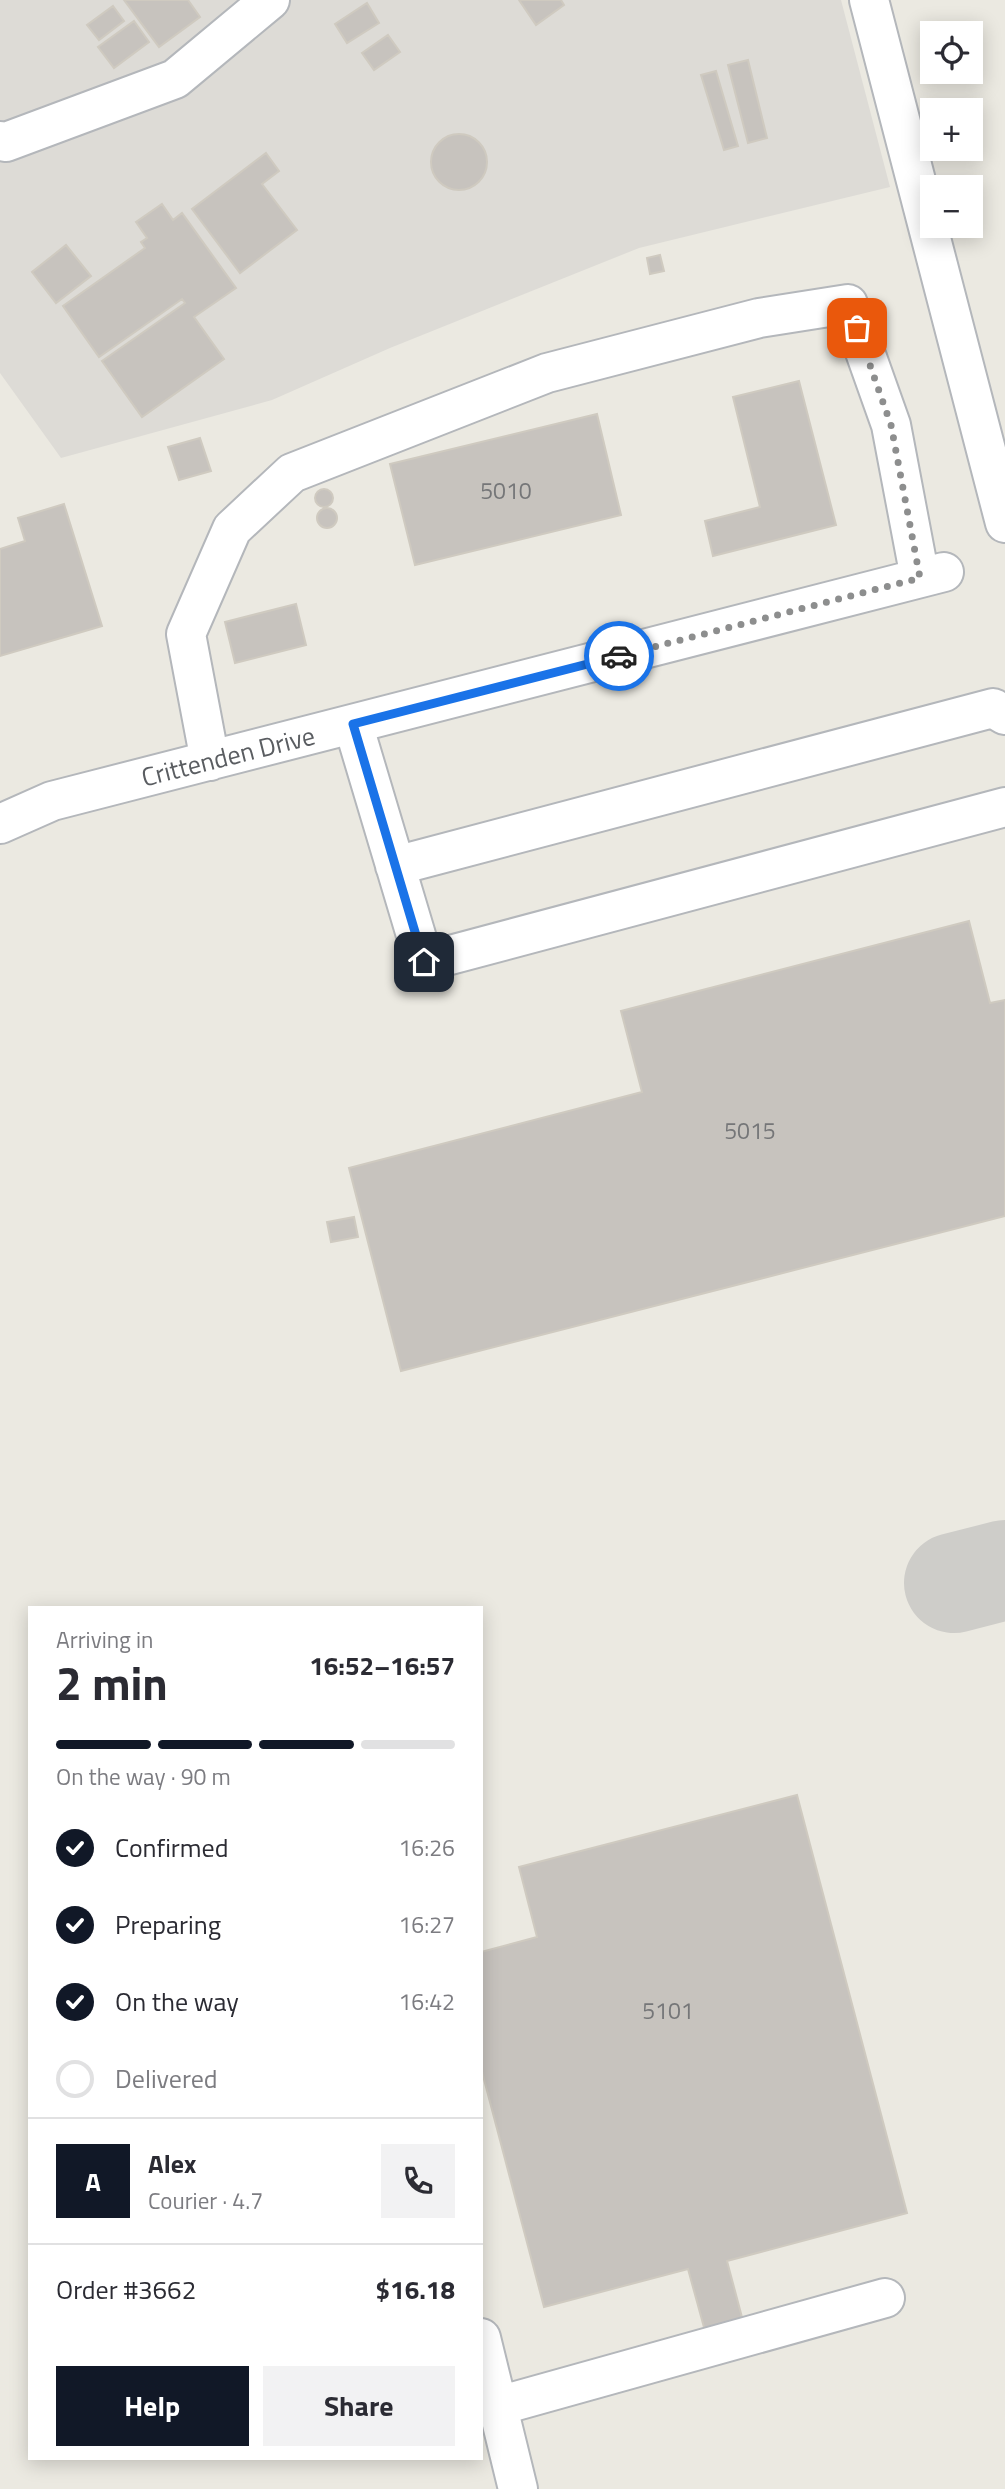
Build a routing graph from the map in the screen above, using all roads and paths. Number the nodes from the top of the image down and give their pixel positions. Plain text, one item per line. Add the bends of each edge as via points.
1 (270, 0) edge
2 (869, 0) edge
3 (0, 141) edge
4 (1005, 523) edge
5 (1005, 715) edge
6 (353, 724) junction
7 (210, 761) junction
8 (1005, 807) edge
9 (0, 824) edge
10 (395, 866) junction
11 (885, 2298) dead end
12 (483, 2346) edge
13 (498, 2406) junction
14 (518, 2489) edge

1 - 3 street via 175,79
2 - 4 street
5 - 10 street via 993,708
6 - 7 street, Crittenden Drive
6 - 7 street, Crittenden Drive via 933,575 891,425 848,304 759,317 547,373 292,473 232,529 186,634
6 - 10 street
7 - 9 street, Crittenden Drive via 52,801
8 - 10 street via 424,962
11 - 13 street
12 - 13 street
13 - 14 street

